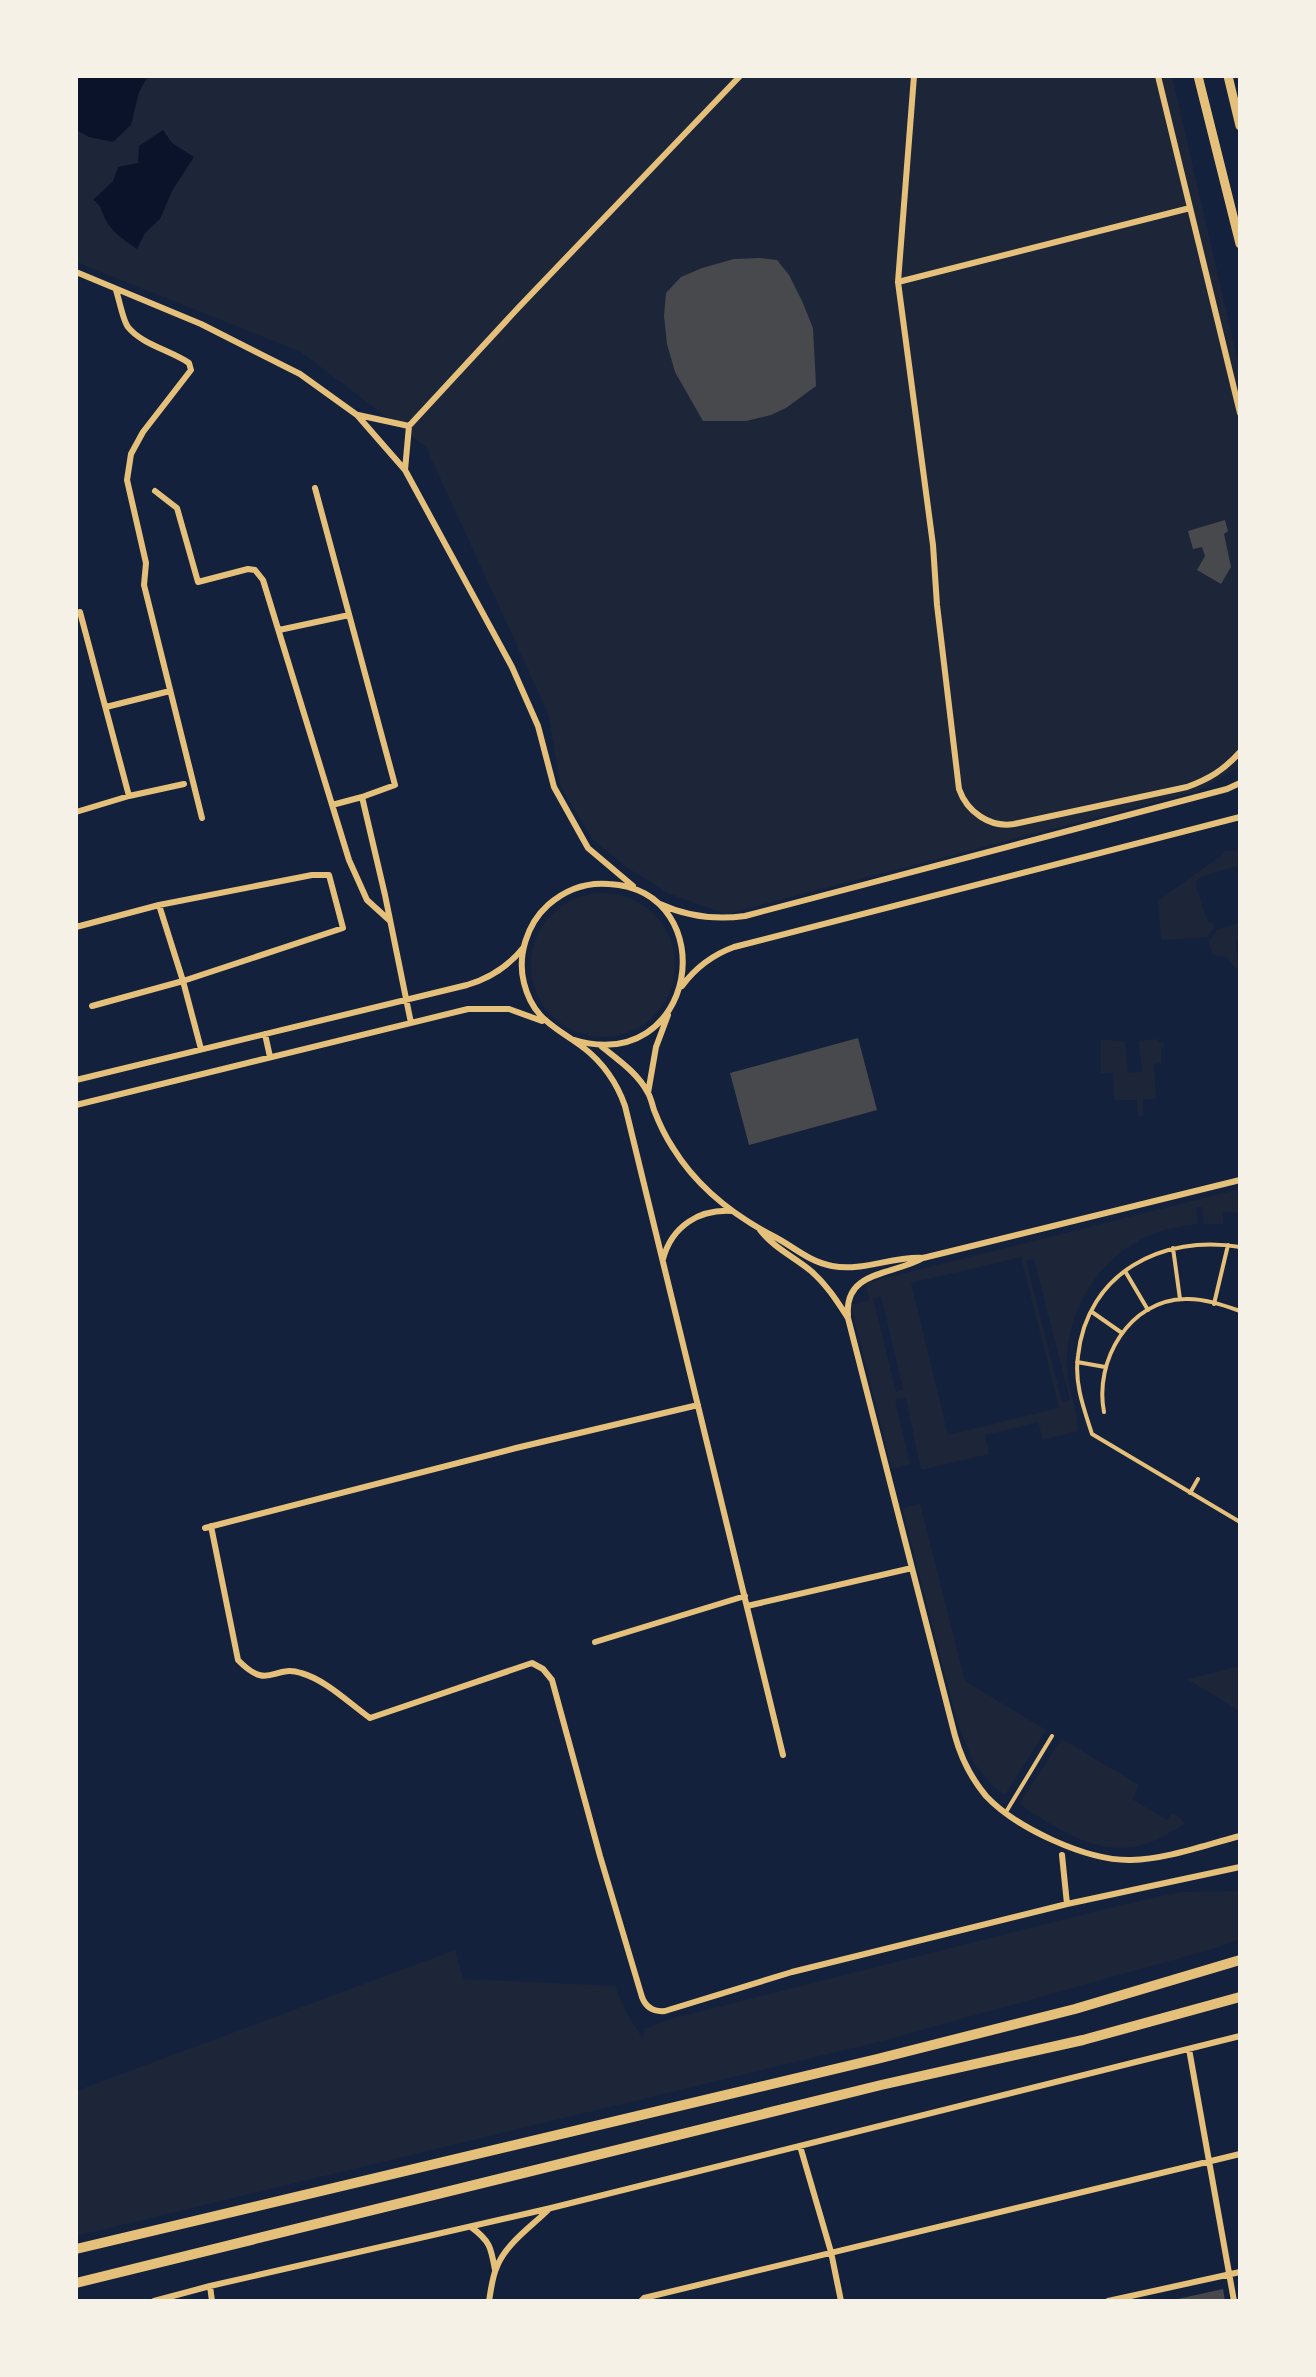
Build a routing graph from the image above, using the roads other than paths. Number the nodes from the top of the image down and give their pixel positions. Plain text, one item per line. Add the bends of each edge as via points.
1 (740, 76) edge
2 (914, 76) edge
3 (1158, 76) edge
4 (1198, 76) edge
5 (1228, 76) edge
6 (1240, 126) edge
7 (1190, 208) junction
8 (1240, 244) edge
9 (76, 272) edge
10 (898, 282) junction
11 (116, 290) junction
12 (1240, 413) edge
13 (357, 415) junction
14 (409, 426) junction
15 (405, 470) junction
16 (315, 488) dead end
17 (155, 491) dead end
18 (80, 612) dead end
19 (349, 615) junction
20 (279, 630) junction
21 (170, 691) junction
22 (106, 707) junction
23 (1240, 752) edge
24 (1240, 783) edge
25 (184, 784) dead end
26 (129, 796) junction
27 (362, 797) junction
28 (332, 805) junction
29 (76, 812) edge
30 (1240, 817) edge
31 (202, 818) dead end
32 (638, 891) junction
33 (655, 902) junction
34 (159, 905) junction
35 (389, 920) junction
36 (76, 927) edge
37 (523, 948) junction
38 (183, 981) junction
39 (680, 989) junction
40 (407, 1000) junction
41 (673, 1004) junction
42 (92, 1006) dead end
43 (411, 1023) junction
44 (547, 1024) junction
45 (265, 1034) junction
46 (571, 1039) junction
47 (600, 1045) junction
48 (201, 1049) junction
49 (270, 1057) junction
50 (76, 1080) edge
51 (648, 1093) junction
52 (76, 1105) edge
53 (1238, 1179) edge
54 (732, 1211) junction
55 (760, 1230) junction
56 (1228, 1245) junction
57 (1240, 1247) edge
58 (1173, 1248) junction
59 (923, 1258) junction
60 (663, 1263) junction
61 (821, 1263) junction
62 (1124, 1270) junction
63 (815, 1275) junction
64 (853, 1290) junction
65 (834, 1295) junction
66 (1180, 1299) junction
67 (1214, 1304) junction
68 (1148, 1310) junction
69 (1240, 1311) edge
70 (1092, 1312) junction
71 (848, 1318) junction
72 (1122, 1333) junction
73 (1077, 1362) junction
74 (1105, 1367) junction
75 (698, 1405) junction
76 (1104, 1412) dead end
77 (1198, 1479) dead end
78 (1190, 1493) junction
79 (1240, 1522) edge
80 (912, 1568) junction
81 (745, 1596) junction
82 (747, 1606) junction
83 (595, 1642) dead end
84 (1052, 1736) dead end
85 (783, 1755) dead end
86 (1006, 1812) junction
87 (1240, 1836) edge
88 (1062, 1855) dead end
89 (1240, 1867) edge
90 (1067, 1904) junction
91 (1240, 1960) edge
92 (1240, 1997) edge
93 (1240, 2036) edge
94 (1189, 2049) junction
95 (800, 2146) junction
96 (1240, 2154) edge
97 (1209, 2162) junction
98 (551, 2208) junction
99 (471, 2227) junction
100 (76, 2249) edge
101 (831, 2252) junction
102 (495, 2270) junction
103 (1240, 2272) edge
104 (1230, 2274) junction
105 (76, 2283) edge
106 (210, 2286) junction
107 (154, 2301) edge
108 (212, 2301) edge
109 (489, 2301) edge
110 (641, 2301) edge
111 (841, 2301) edge
112 (1108, 2301) edge
113 (1234, 2301) edge

1 - 14 street
2 - 10 street
3 - 7 street
4 - 8 main road
5 - 6 main road
7 - 10 street
7 - 12 street
9 - 11 street
10 - 23 street via 963,802 1005,826 1187,787 1222,771
11 - 13 street via 201,324 300,374
11 - 21 street via 127,327 179,356 191,370 143,432 131,454 127,480 146,563 144,585
13 - 14 street
13 - 15 street
14 - 15 street
15 - 32 street via 512,667 538,726 554,787 588,848
16 - 19 street
17 - 20 street via 177,508 198,582 255,570
18 - 22 street
19 - 20 street
19 - 27 street via 395,785
20 - 28 street
21 - 22 street
21 - 31 street
22 - 26 street
24 - 33 street via 745,916 699,917
25 - 26 street
26 - 29 street
27 - 28 street
27 - 35 street
28 - 35 street via 367,900
30 - 39 street via 734,947 700,965
32 - 33 street
32 - 37 street via 598,883 558,896 542,910
33 - 39 street via 681,941
34 - 36 street
34 - 38 street
34 - 38 street via 329,875 343,928
35 - 40 street
37 - 40 street via 488,977
37 - 44 street via 528,997
38 - 42 street
38 - 48 street
39 - 41 street
40 - 43 street
40 - 45 street
41 - 47 street via 642,1035
41 - 51 street via 656,1047
43 - 44 street via 482,1007 509,1009
43 - 49 street
44 - 46 street
45 - 48 street
45 - 49 street
46 - 47 street
46 - 60 street via 603,1066 622,1098
47 - 51 street
48 - 50 street
49 - 52 street
51 - 54 street via 681,1162
53 - 59 street
54 - 55 street
54 - 60 street via 708,1212 687,1222 671,1240
55 - 61 street
55 - 63 street
56 - 57 street
56 - 58 street
56 - 67 street
58 - 62 street
58 - 66 street
59 - 61 street via 856,1267
59 - 64 street via 867,1278
60 - 75 street
61 - 63 street
62 - 68 street
62 - 70 street
63 - 65 street
64 - 65 street via 846,1296
64 - 71 street
65 - 71 street
66 - 67 street
66 - 68 street
67 - 69 street
68 - 72 street
70 - 72 street
70 - 73 street
71 - 80 street
72 - 74 street
73 - 74 street
73 - 78 street via 1092,1434
74 - 76 street
75 - 81 street
75 - 90 street via 208,1527 238,1660 264,1677 306,1674 370,1718 532,1663 543,1669 552,1680 642,1997 653,2010
77 - 78 street
78 - 79 street
80 - 82 street
80 - 86 street via 959,1752 975,1781
81 - 82 street
81 - 83 street
82 - 85 street
84 - 86 street
86 - 87 street via 1062,1844 1106,1859 1135,1860
88 - 90 street
89 - 90 street
91 - 100 highway via 877,2059
92 - 105 highway via 1083,2040
93 - 94 street
94 - 95 street
94 - 97 street
95 - 98 street
95 - 101 street
96 - 97 street
97 - 101 street
97 - 104 street
98 - 99 street
98 - 102 street via 507,2249
99 - 102 street via 485,2237
99 - 106 street
101 - 110 street
101 - 111 street
102 - 109 street
103 - 104 street
104 - 112 street
104 - 113 street
106 - 107 street
106 - 108 street

